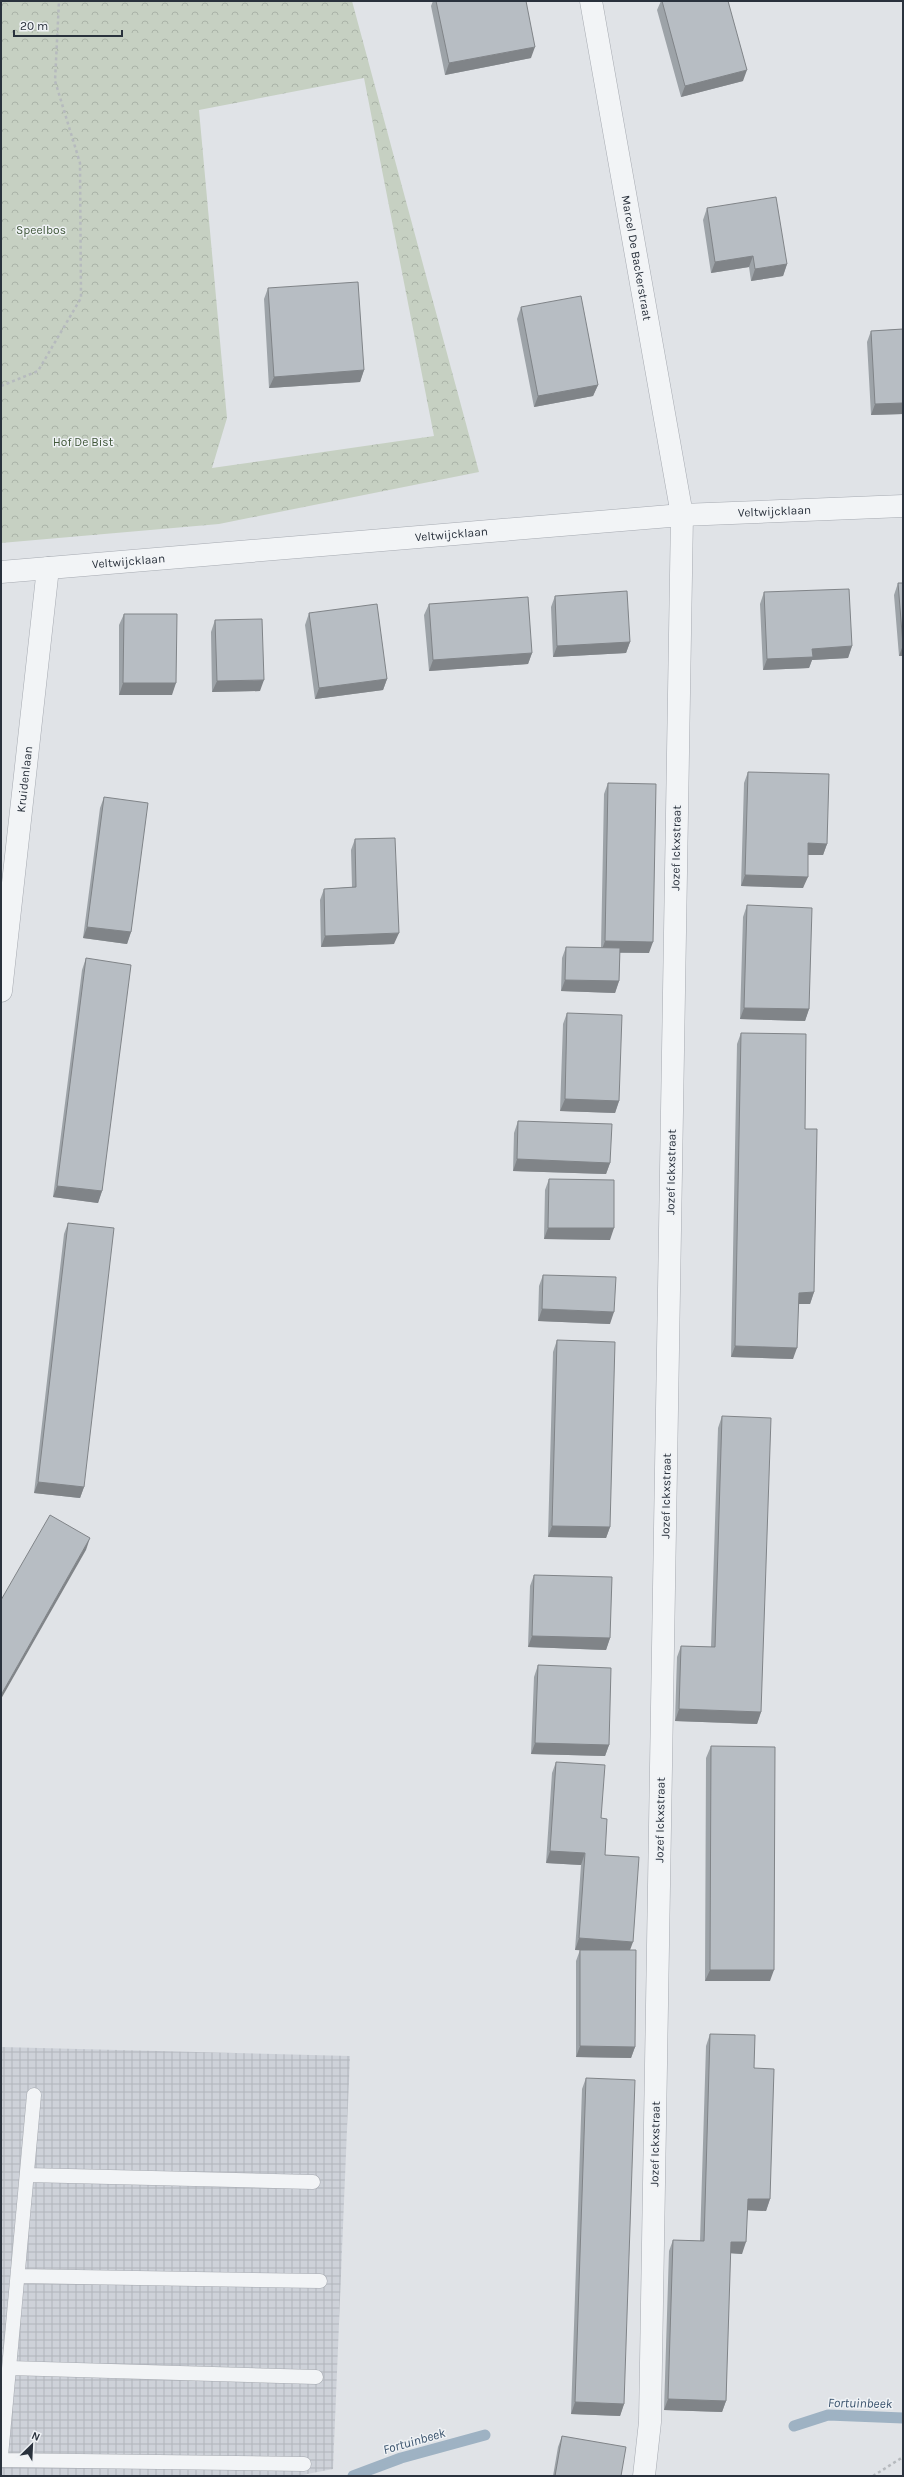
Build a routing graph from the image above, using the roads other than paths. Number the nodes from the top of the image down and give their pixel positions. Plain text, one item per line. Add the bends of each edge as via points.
1 (591, 1) edge
2 (903, 506) edge
3 (682, 515) junction
4 (48, 568) junction
5 (1, 572) edge
6 (1, 991) edge
7 (34, 2095) dead end
8 (27, 2175) junction
9 (313, 2182) dead end
10 (18, 2276) junction
11 (320, 2281) dead end
12 (9, 2368) junction
13 (316, 2377) dead end
14 (1, 2456) edge
15 (1, 2460) edge
16 (304, 2464) dead end
17 (644, 2476) edge

1 - 3 street, Marcel De Backerstraat
2 - 3 street, Veltwijcklaan
3 - 4 street, Veltwijcklaan
3 - 17 street, Jozef Ickxstraat via 650,2414
4 - 5 street, Veltwijcklaan
4 - 6 street, Kruidenlaan
7 - 8 lane
8 - 9 lane
8 - 10 lane
10 - 11 lane
10 - 12 lane
12 - 13 lane
12 - 14 lane
15 - 16 lane

